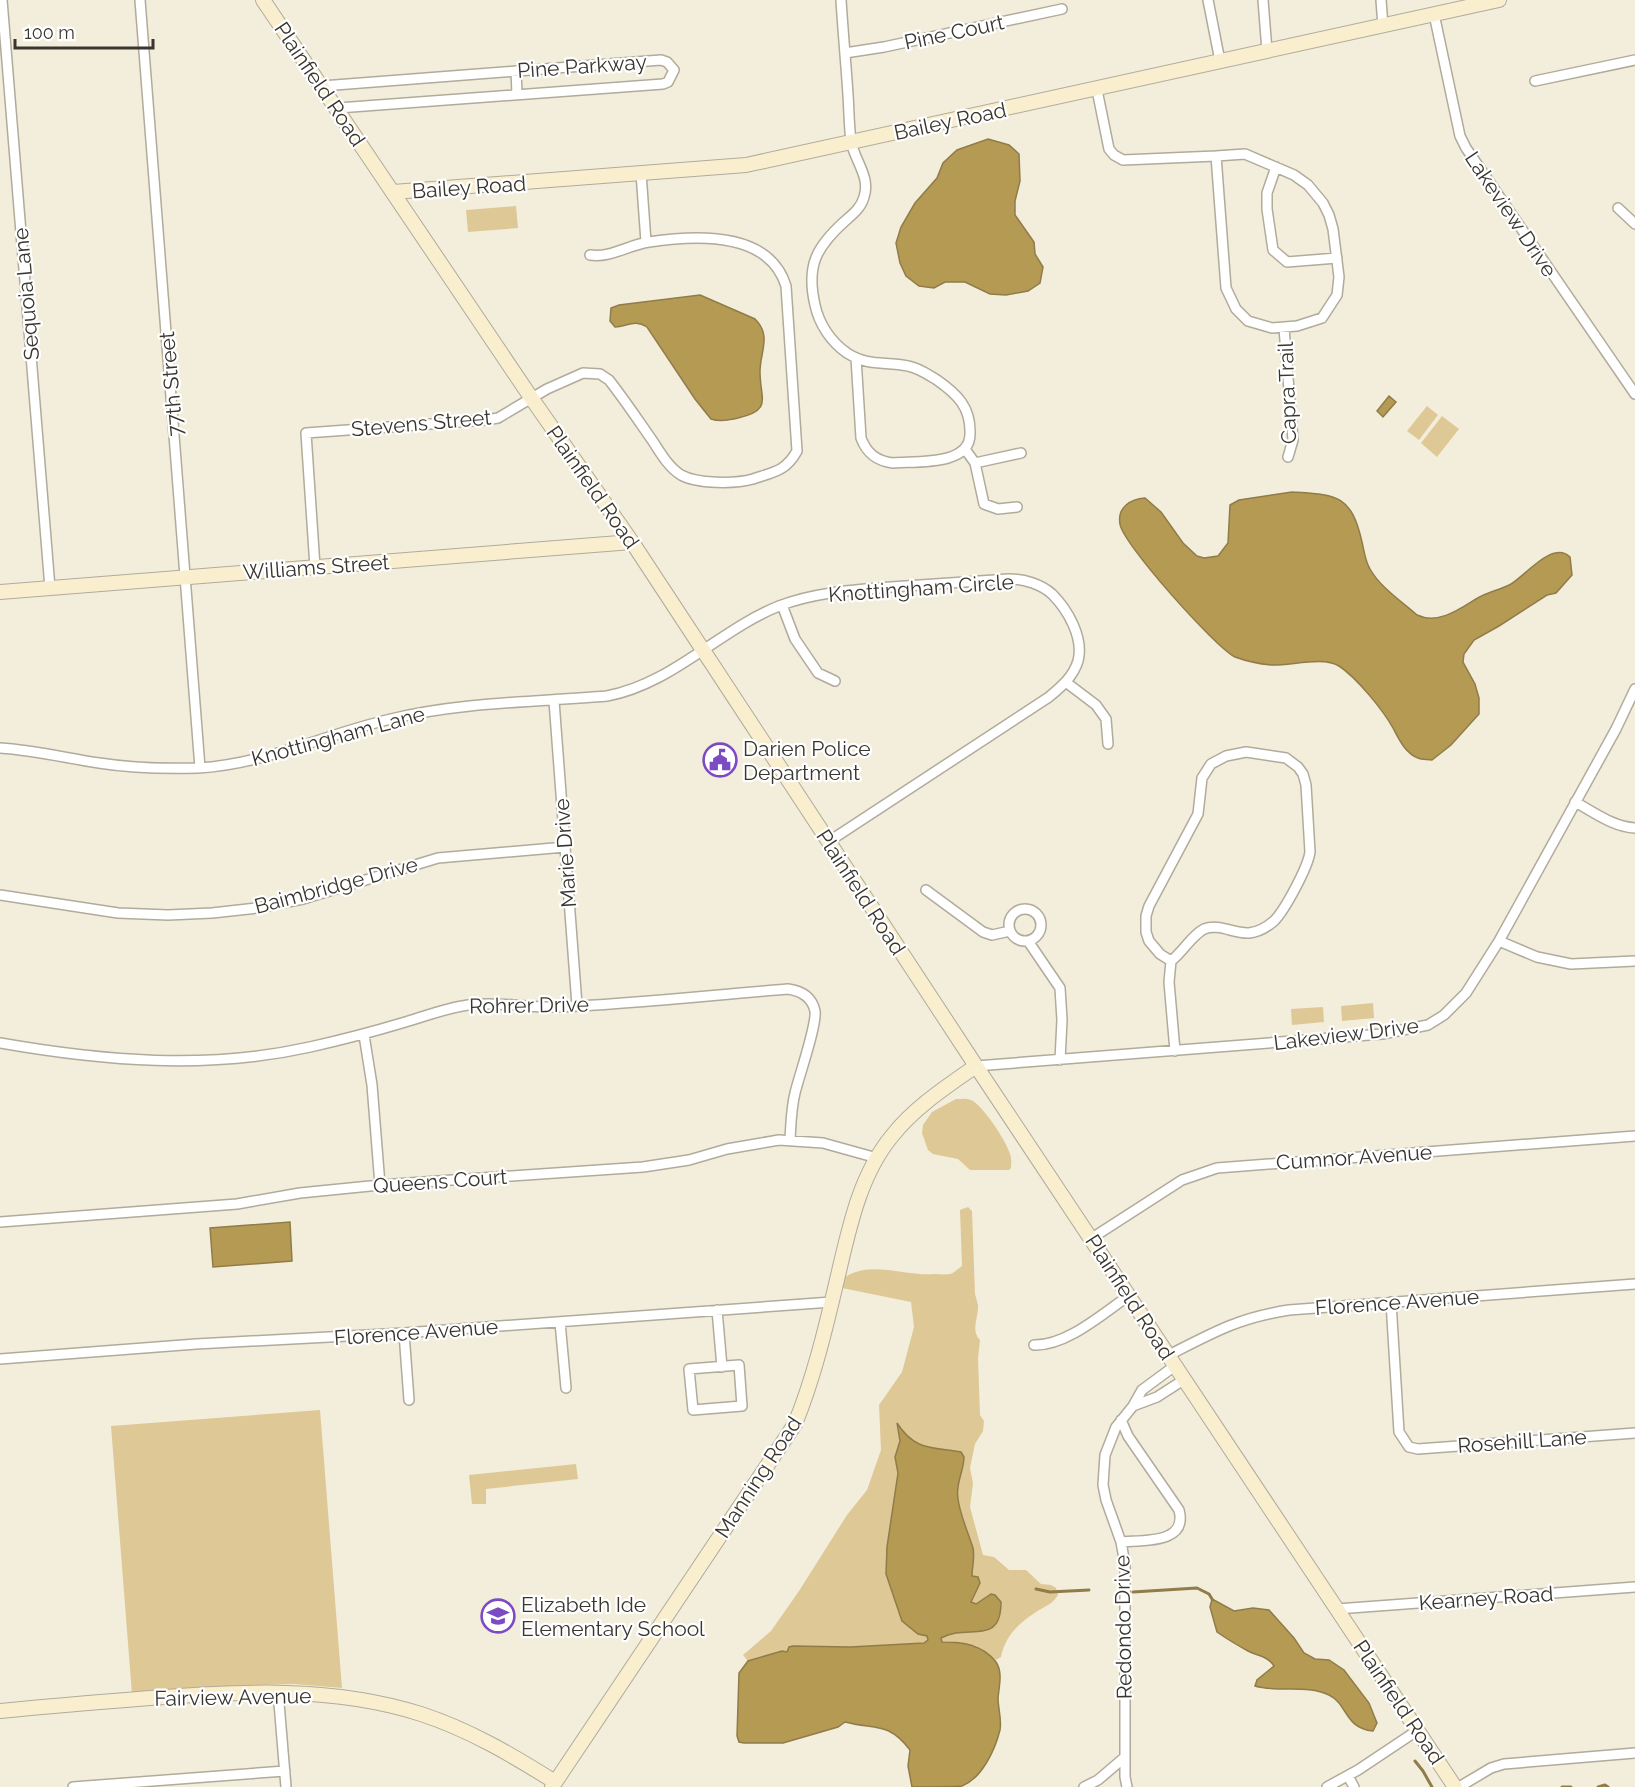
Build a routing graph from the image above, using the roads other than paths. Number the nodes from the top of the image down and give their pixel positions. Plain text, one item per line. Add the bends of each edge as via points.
1 (2, 0) edge
2 (140, 0) edge
3 (263, 0) edge
4 (841, 0) edge
5 (1208, 0) edge
6 (1263, 0) edge
7 (1381, 0) edge
8 (1499, 0) edge
9 (1062, 9) dead end
10 (1434, 14) junction
11 (1383, 26) junction
12 (1268, 51) junction
13 (845, 52) junction
14 (1635, 60) edge
15 (1220, 61) junction
16 (516, 71) junction
17 (1535, 81) dead end
18 (322, 86) junction
19 (1096, 90) junction
20 (517, 94) junction
21 (338, 108) junction
22 (851, 143) junction
23 (1216, 156) junction
24 (1276, 167) junction
25 (641, 173) junction
26 (393, 192) junction
27 (1618, 208) dead end
28 (1635, 224) edge
29 (646, 242) junction
30 (590, 255) dead end
31 (1337, 258) junction
32 (1284, 328) junction
33 (856, 358) junction
34 (1635, 394) edge
35 (532, 399) junction
36 (965, 449) junction
37 (1021, 453) dead end
38 (1288, 457) dead end
39 (975, 463) junction
40 (1017, 507) dead end
41 (632, 542) junction
42 (315, 567) junction
43 (186, 577) junction
44 (50, 588) junction
45 (0, 592) edge
46 (782, 605) junction
47 (702, 650) junction
48 (835, 681) dead end
49 (1067, 683) junction
50 (1635, 689) edge
51 (554, 701) junction
52 (1108, 744) dead end
53 (0, 748) edge
54 (200, 768) junction
55 (1575, 802) junction
56 (1635, 828) edge
57 (828, 842) junction
58 (565, 847) junction
59 (926, 890) dead end
60 (0, 895) edge
61 (1010, 931) junction
62 (1028, 941) junction
63 (1499, 941) junction
64 (1635, 961) edge
65 (1172, 962) junction
66 (577, 1005) junction
67 (364, 1035) junction
68 (0, 1044) edge
69 (1175, 1051) junction
70 (1060, 1060) junction
71 (976, 1066) junction
72 (1635, 1136) edge
73 (790, 1140) junction
74 (877, 1158) junction
75 (380, 1185) junction
76 (0, 1222) edge
77 (1092, 1238) junction
78 (1635, 1284) edge
79 (1130, 1296) junction
80 (832, 1302) junction
81 (1390, 1302) junction
82 (717, 1310) junction
83 (560, 1322) junction
84 (404, 1333) junction
85 (1034, 1345) dead end
86 (0, 1359) edge
87 (1172, 1360) junction
88 (722, 1367) junction
89 (1185, 1379) junction
90 (566, 1389) dead end
91 (409, 1400) dead end
92 (1132, 1406) junction
93 (1121, 1420) junction
94 (1635, 1433) edge
95 (1121, 1542) junction
96 (1635, 1587) edge
97 (1337, 1609) junction
98 (278, 1691) junction
99 (0, 1711) edge
100 (1418, 1730) junction
101 (1635, 1754) edge
102 (1125, 1757) junction
103 (285, 1771) junction
104 (1348, 1776) junction
105 (553, 1785) edge
106 (73, 1787) edge
107 (286, 1787) edge
108 (1084, 1787) edge
109 (1127, 1787) edge
110 (1327, 1787) edge
111 (1354, 1787) edge
112 (1457, 1787) edge

1 - 44 street, Sequoia Lane
2 - 43 street, 77th Street
3 - 18 street, Plainfield Road
4 - 13 street
5 - 15 street
6 - 12 street
7 - 11 street
8 - 10 street, Bailey Road
9 - 13 street, Pine Court
10 - 11 street, Bailey Road
10 - 34 street, Lakeview Drive via 1460,136 1466,148
11 - 12 street, Bailey Road
12 - 15 street, Bailey Road
13 - 22 street
14 - 17 street
15 - 19 street, Bailey Road
16 - 18 street, Pine Parkway
16 - 20 street
16 - 20 street, Pine Parkway via 661,60 674,70 663,84
18 - 21 street, Plainfield Road
19 - 22 street, Bailey Road
19 - 23 street via 1109,148 1123,160
20 - 21 street, Pine Parkway
21 - 26 street, Plainfield Road
22 - 25 street, Bailey Road via 746,165
22 - 33 street via 866,182 864,200 820,247 812,275 815,306 822,325 834,342
23 - 24 street via 1245,154
23 - 32 street via 1228,294 1248,321
24 - 31 street via 1308,185 1323,203 1333,229
24 - 31 street via 1267,193 1274,250 1287,262
25 - 26 street, Bailey Road
25 - 29 street
26 - 35 street, Plainfield Road
27 - 28 street
29 - 30 street, Stevens Street via 622,251
29 - 35 street, Stevens Street via 733,241 770,258 782,271 796,422 797,451 791,462 782,470 731,483 681,475 604,375 583,373
31 - 32 street via 1339,289 1328,311 1315,321
32 - 38 street, Capra Trail via 1293,440
33 - 36 street via 915,367 951,389 969,415 970,437
33 - 36 street via 861,438 873,457 885,462 952,458
35 - 41 street, Plainfield Road
35 - 42 street, Stevens Street via 498,418 486,420 306,433
36 - 39 street
37 - 39 street
39 - 40 street via 984,504 998,509
41 - 42 street, Williams Street
41 - 47 street, Plainfield Road
42 - 43 street, Williams Street
43 - 44 street, Williams Street
43 - 54 street, 77th Street
44 - 45 street, Williams Street
46 - 47 street, Knottingham Circle via 739,625
46 - 48 street via 795,639 818,673
46 - 49 street, Knottingham Circle via 845,591 1026,581 1052,594 1077,632 1079,656
47 - 51 street, Knottingham Lane via 652,682 629,691
47 - 57 street, Plainfield Road
49 - 52 street via 1106,718
49 - 57 street, Knottingham Circle
50 - 55 street, Lakeview Drive
51 - 54 street, Knottingham Lane via 411,714 278,754
51 - 58 street, Marie Drive
53 - 54 street, Knottingham Lane via 123,766
55 - 56 street via 1612,822
55 - 63 street, Lakeview Drive
57 - 71 street, Plainfield Road
58 - 60 street, Baimbridge Drive via 438,858 303,899 212,913 118,913
58 - 66 street, Marie Drive
59 - 61 street via 983,932
61 - 62 street via 1017,939
61 - 62 street via 1009,921 1015,912 1034,912 1040,920 1040,930
62 - 70 street via 1060,988
63 - 64 street via 1537,957 1572,964
63 - 69 street, Lakeview Drive via 1466,993 1428,1025 1382,1034
65 - 65 street via 1149,941 1146,916 1198,814 1205,770 1219,759 1246,752 1286,758 1303,774 1305,785 1310,852 1302,874 1276,919 1265,928 1247,933 1207,928
65 - 69 street via 1169,982
66 - 67 street, Rohrer Drive via 466,1005
66 - 73 street, Rohrer Drive via 788,989 802,993 812,1002 815,1017 794,1096
67 - 68 street, Rohrer Drive via 272,1054 176,1062 89,1058
67 - 75 street
69 - 70 street, Lakeview Drive
70 - 71 street, Lakeview Drive
71 - 74 street, Manning Road via 916,1110 891,1136
71 - 77 street, Plainfield Road
72 - 77 street, Cumnor Avenue via 1217,1168 1182,1180
73 - 74 street, Queens Court via 838,1146
73 - 75 street, Queens Court via 643,1167
74 - 80 street, Manning Road via 853,1220
75 - 76 street, Queens Court via 300,1192 237,1204
77 - 79 street, Plainfield Road
78 - 81 street, Florence Avenue
79 - 85 street via 1064,1339 1047,1346
79 - 87 street, Plainfield Road
80 - 82 street, Florence Avenue
80 - 105 street, Manning Road via 803,1406 789,1435
81 - 87 street, Florence Avenue via 1264,1313 1228,1324
81 - 94 street, Rosehill Lane via 1399,1432 1408,1447
82 - 83 street, Florence Avenue
82 - 88 street
83 - 84 street, Florence Avenue
83 - 90 street
84 - 86 street, Florence Avenue
84 - 91 street
87 - 89 street, Plainfield Road
87 - 92 street, Redondo Drive
88 - 88 street via 689,1369 693,1410 742,1406 739,1365
89 - 92 street via 1157,1397
89 - 97 street, Plainfield Road
92 - 93 street, Redondo Drive
93 - 95 street, Redondo Drive via 1109,1440 1103,1470 1106,1500
93 - 95 street via 1179,1510 1180,1521 1175,1533 1167,1537
95 - 102 street, Redondo Drive via 1125,1564
96 - 97 street, Kearney Road
97 - 100 street, Plainfield Road
98 - 99 street, Fairview Avenue
98 - 103 street
98 - 105 street, Fairview Avenue via 368,1701 421,1714 499,1748
100 - 104 street
100 - 112 street, Plainfield Road
101 - 112 street via 1504,1764
102 - 108 street
102 - 109 street, Redondo Drive
103 - 106 street
103 - 107 street
104 - 110 street
104 - 111 street

